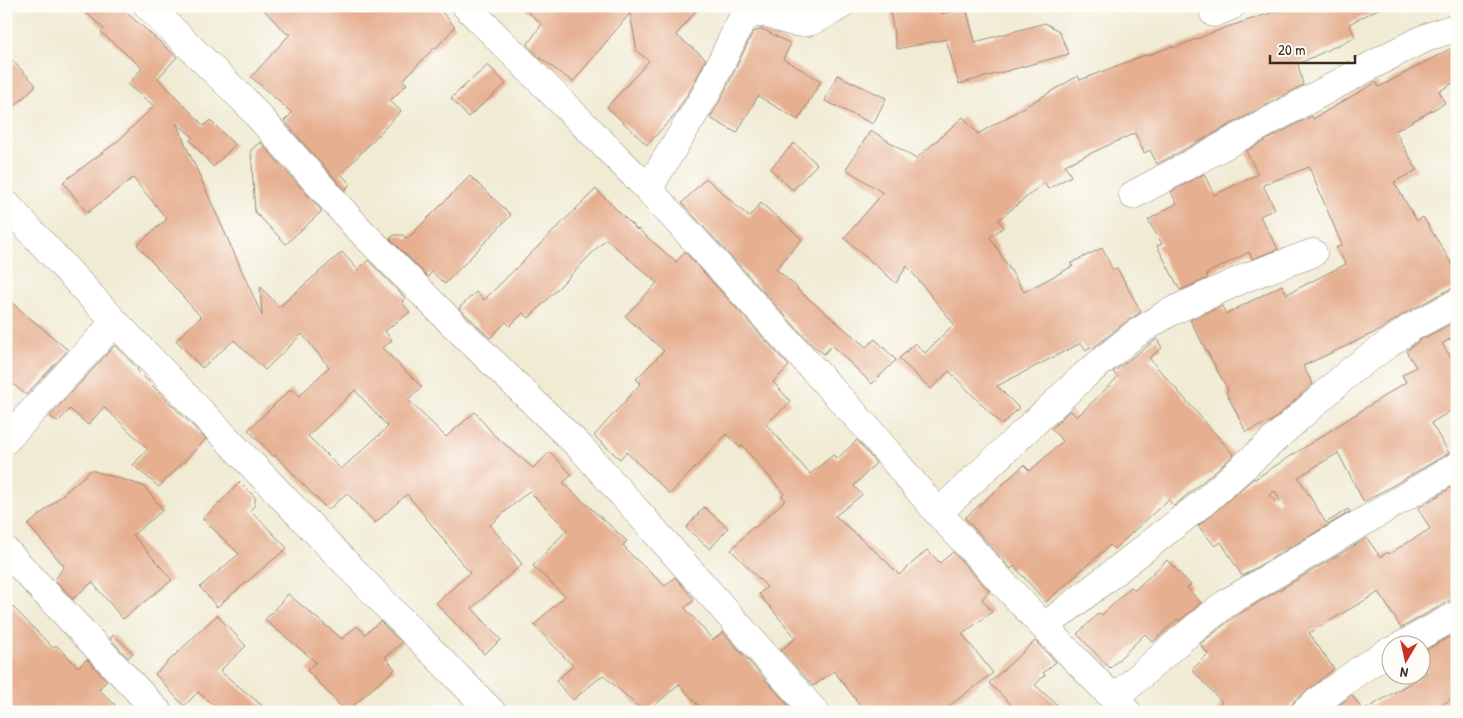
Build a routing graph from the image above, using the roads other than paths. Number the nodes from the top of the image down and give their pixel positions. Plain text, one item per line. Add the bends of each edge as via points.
1 (148, 6) edge
2 (466, 6) edge
3 (840, 6) edge
4 (1457, 28) edge
5 (648, 189) junction
6 (1133, 195) dead end
7 (6, 204) edge
8 (1313, 253) dead end
9 (1457, 303) edge
10 (115, 322) junction
11 (6, 440) edge
12 (1457, 466) edge
13 (938, 513) junction
14 (6, 551) edge
15 (1457, 615) edge
16 (1044, 627) junction
17 (1419, 636) edge
18 (1380, 657) edge
19 (1120, 706) edge
20 (158, 712) edge
21 (492, 712) edge
22 (815, 712) edge
23 (1305, 712) edge

1 - 22 street via 245,101 356,226 582,450
2 - 5 street
3 - 5 street via 808,22 756,12 748,14 741,21 706,94
4 - 6 street via 1399,51
5 - 13 street via 868,430
7 - 10 street
8 - 13 street via 1247,277 1185,305 1134,335 1085,375
9 - 16 street via 1412,327 1352,370 1204,502
10 - 11 street
10 - 21 street
12 - 19 street via 1225,604 1179,641
13 - 16 street
14 - 20 street
15 - 17 street
16 - 19 street
18 - 23 street

